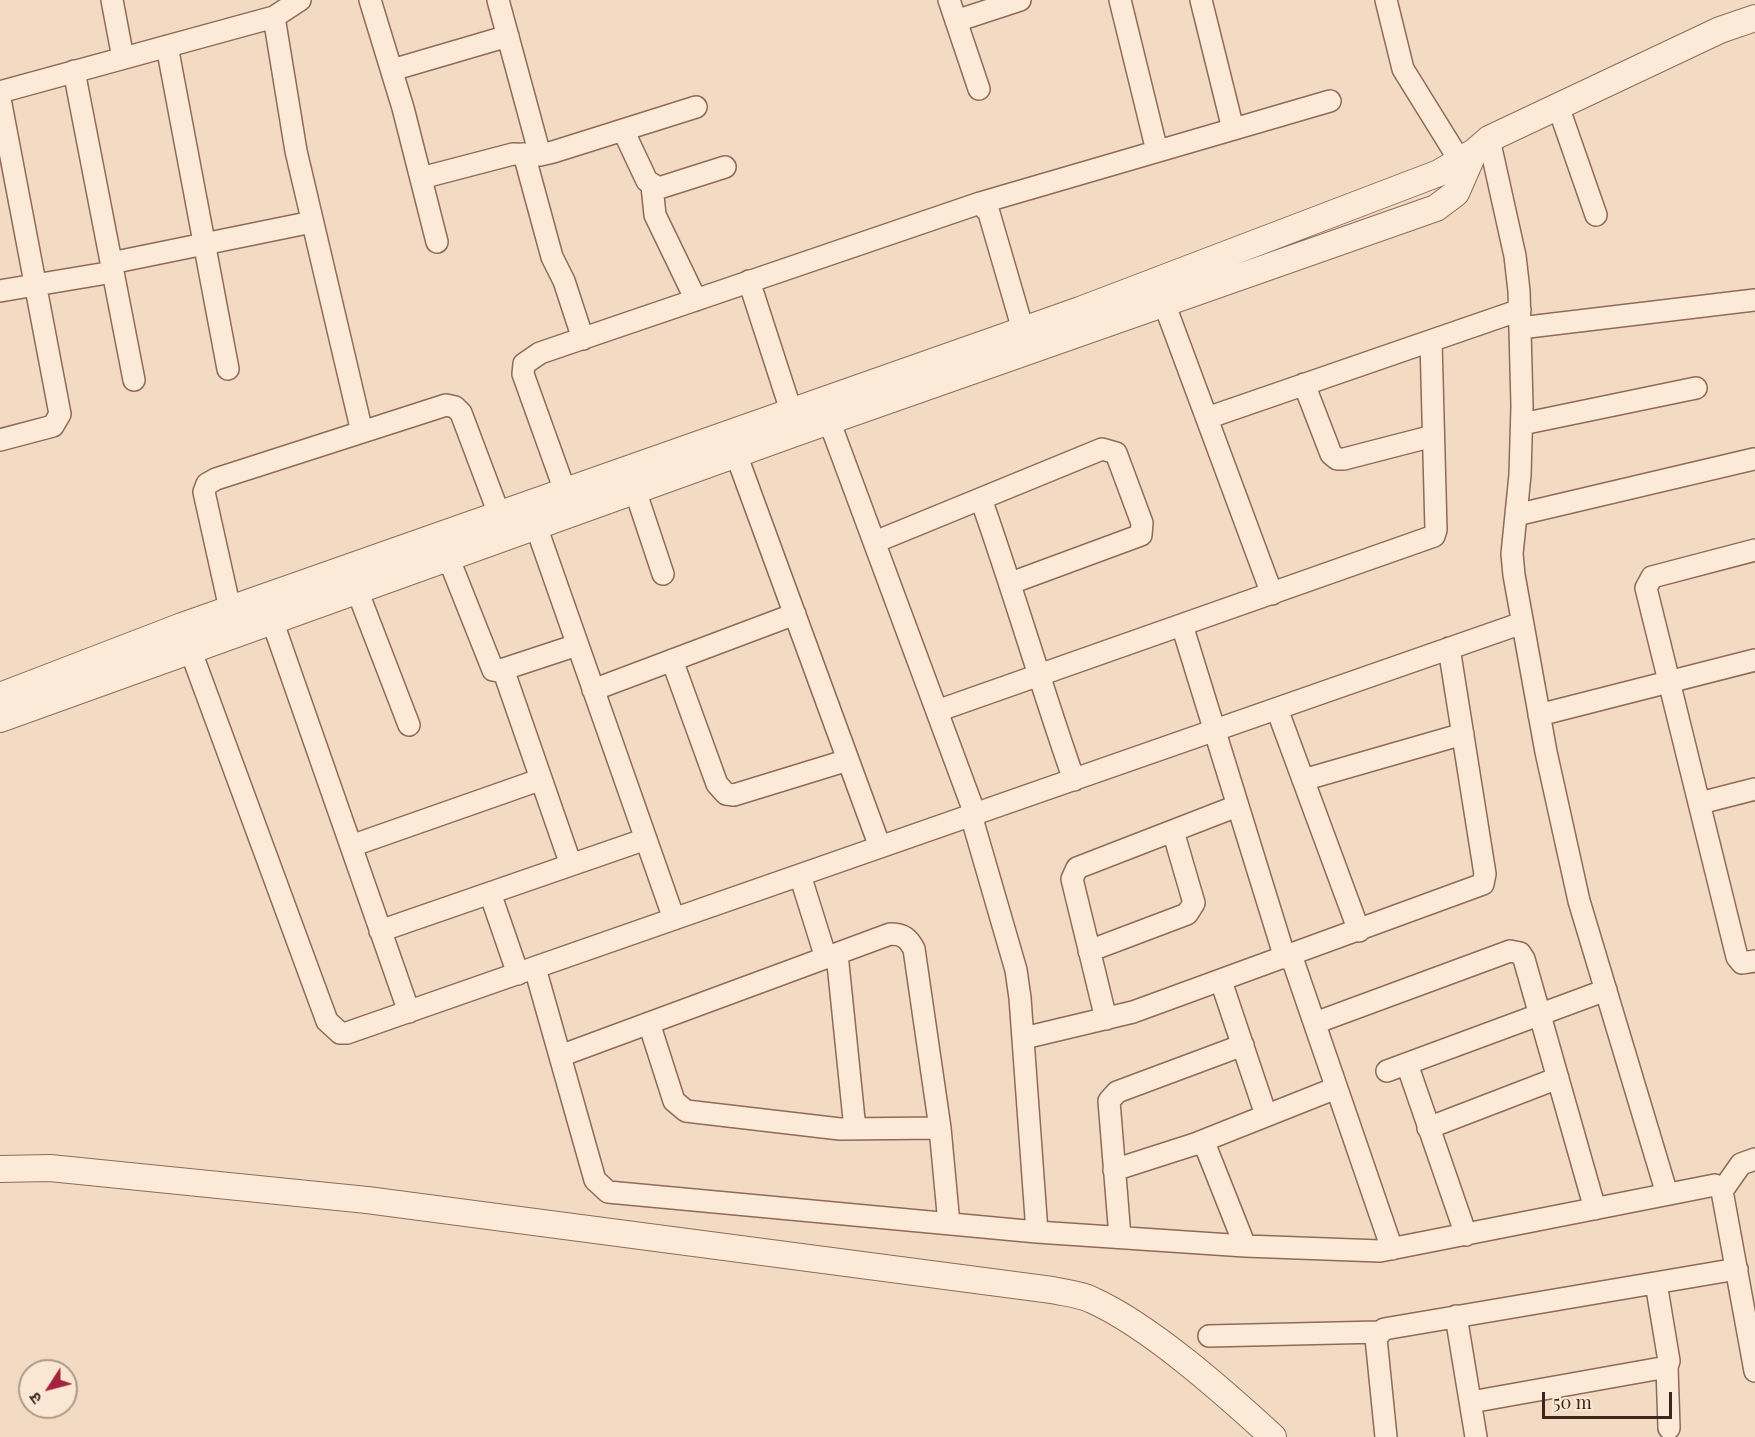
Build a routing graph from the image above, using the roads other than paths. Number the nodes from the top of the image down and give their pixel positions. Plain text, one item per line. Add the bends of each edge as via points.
1 (112, 0) edge
2 (300, 0) edge
3 (370, 0) edge
4 (498, 0) edge
5 (949, 0) edge
6 (1020, 0) edge
7 (1120, 0) edge
8 (1201, 0) edge
9 (1386, 0) edge
10 (274, 17) junction
11 (1755, 18) edge
12 (956, 21) junction
13 (508, 36) junction
14 (167, 46) junction
15 (123, 58) junction
16 (392, 70) junction
17 (74, 71) junction
18 (979, 89) dead end
19 (0, 92) edge
20 (0, 99) edge
21 (1330, 100) dead end
22 (1558, 106) junction
23 (696, 107) dead end
24 (1233, 129) junction
25 (623, 130) junction
26 (1157, 151) junction
27 (1474, 151) junction
28 (532, 155) junction
29 (725, 167) dead end
30 (421, 178) junction
31 (652, 186) junction
32 (980, 202) junction
33 (1596, 215) dead end
34 (312, 222) junction
35 (437, 242) dead end
36 (204, 246) junction
37 (112, 268) junction
38 (749, 281) junction
39 (36, 286) junction
40 (0, 291) edge
41 (696, 300) junction
42 (1755, 300) edge
43 (1164, 303) junction
44 (1520, 319) junction
45 (1023, 330) junction
46 (583, 339) junction
47 (1431, 341) junction
48 (228, 369) dead end
49 (134, 380) dead end
50 (1304, 384) junction
51 (1696, 388) dead end
52 (826, 411) junction
53 (1207, 418) junction
54 (794, 422) junction
55 (1521, 424) junction
56 (362, 432) junction
57 (1434, 436) junction
58 (0, 440) edge
59 (736, 454) junction
60 (1754, 459) edge
61 (635, 490) junction
62 (565, 491) junction
63 (981, 499) junction
64 (499, 514) junction
65 (1516, 515) junction
66 (536, 526) junction
67 (875, 542) junction
68 (1755, 550) edge
69 (448, 557) junction
70 (663, 574) dead end
71 (1011, 583) junction
72 (357, 590) junction
73 (1272, 594) junction
74 (230, 609) junction
75 (795, 614) junction
76 (272, 620) junction
77 (1522, 623) junction
78 (1182, 625) junction
79 (578, 645) junction
80 (1449, 648) junction
81 (190, 649) junction
82 (672, 660) junction
83 (1755, 660) edge
84 (503, 669) junction
85 (1037, 676) junction
86 (1670, 680) junction
87 (593, 690) junction
88 (0, 696) edge
89 (1277, 709) junction
90 (937, 711) junction
91 (1539, 715) junction
92 (0, 719) edge
93 (409, 725) dead end
94 (1214, 731) junction
95 (1463, 734) junction
96 (848, 760) junction
97 (539, 780) junction
98 (1074, 780) junction
99 (1303, 780) junction
100 (1755, 789) edge
101 (1700, 803) junction
102 (1237, 806) junction
103 (973, 815) junction
104 (1173, 831) junction
105 (646, 839) junction
106 (351, 846) junction
107 (880, 847) junction
108 (571, 865) junction
109 (800, 875) junction
110 (490, 893) junction
111 (674, 920) junction
112 (380, 931) junction
113 (1359, 931) junction
114 (1089, 951) junction
115 (831, 956) junction
116 (1288, 957) junction
117 (1755, 962) edge
118 (527, 971) junction
119 (1221, 981) junction
120 (1606, 990) junction
121 (409, 1012) junction
122 (1540, 1014) junction
123 (1106, 1019) junction
124 (649, 1023) junction
125 (1315, 1023) junction
126 (1024, 1038) junction
127 (1243, 1045) junction
128 (560, 1056) junction
129 (1407, 1064) junction
130 (1387, 1071) dead end
131 (1558, 1078) junction
132 (1336, 1088) junction
133 (1266, 1115) junction
134 (940, 1128) junction
135 (1428, 1128) junction
136 (855, 1129) junction
137 (1195, 1143) junction
138 (1755, 1159) edge
139 (0, 1168) edge
140 (1114, 1170) junction
141 (1722, 1191) junction
142 (1667, 1194) junction
143 (1595, 1209) junction
144 (949, 1224) junction
145 (1036, 1232) junction
146 (1466, 1235) junction
147 (1120, 1237) junction
148 (1245, 1246) junction
149 (1392, 1249) junction
150 (1737, 1269) junction
151 (1656, 1283) junction
152 (1456, 1316) junction
153 (1378, 1332) junction
154 (1209, 1336) dead end
155 (1667, 1367) junction
156 (1755, 1371) edge
157 (1471, 1402) junction
158 (1669, 1428) dead end
159 (1273, 1437) edge
160 (1386, 1437) edge
161 (1476, 1437) edge

1 - 15 street
2 - 10 street
3 - 16 street
4 - 13 street
5 - 12 street
6 - 12 street
7 - 26 street
8 - 24 street
9 - 27 street via 1407,77
10 - 14 street
10 - 34 street
11 - 22 street via 1720,30
12 - 18 street
13 - 16 street
13 - 28 street
14 - 15 street
14 - 36 street
15 - 17 street
16 - 30 street
17 - 19 street
17 - 37 street
20 - 39 street
21 - 24 street
22 - 27 street
22 - 33 street
23 - 25 street
24 - 26 street
25 - 28 street
25 - 31 street
26 - 32 street
27 - 43 street via 1456,194 1436,208
27 - 44 street via 1515,256
27 - 45 street via 1439,173
28 - 30 street via 513,154
28 - 46 street via 552,257
29 - 31 street via 659,188
30 - 35 street
31 - 41 street via 655,215
32 - 38 street
32 - 45 street via 989,213
34 - 36 street
34 - 56 street
36 - 37 street
36 - 48 street
37 - 39 street
37 - 49 street
38 - 41 street
38 - 54 street
39 - 40 street
39 - 58 street via 59,419 53,426
41 - 46 street
42 - 44 street
43 - 52 street
43 - 53 street
44 - 47 street
44 - 55 street
45 - 52 street
46 - 62 street via 540,353 524,364 523,374
47 - 50 street
47 - 57 street
50 - 53 street
50 - 57 street via 1331,454 1337,459
51 - 55 street
52 - 54 street
52 - 67 street
53 - 73 street
54 - 59 street
54 - 62 street
55 - 65 street
56 - 64 street via 446,405 455,406 462,413
56 - 74 street via 207,484 204,492
57 - 73 street via 1434,536
59 - 61 street
59 - 75 street
60 - 65 street
61 - 66 street
61 - 70 street
62 - 64 street
63 - 67 street
63 - 71 street
63 - 71 street via 1110,449 1119,458 1139,513 1144,530 1137,539
64 - 74 street
65 - 77 street via 1512,554
66 - 69 street
66 - 79 street
67 - 90 street
68 - 86 street via 1647,581
69 - 72 street
69 - 84 street via 489,667
71 - 85 street
72 - 76 street
72 - 93 street
73 - 78 street
74 - 88 street
75 - 82 street
75 - 96 street
76 - 81 street
76 - 106 street
77 - 80 street
77 - 91 street
78 - 85 street
78 - 94 street
79 - 84 street
79 - 87 street
80 - 89 street
80 - 95 street
81 - 92 street
81 - 121 street via 327,1021 340,1033 348,1033
82 - 87 street
82 - 96 street via 717,784 726,794 734,795
83 - 86 street
84 - 97 street
85 - 90 street
85 - 98 street
86 - 91 street
86 - 101 street
87 - 105 street
89 - 94 street
89 - 99 street
90 - 103 street
91 - 120 street via 1579,901
94 - 98 street
94 - 102 street
95 - 99 street
95 - 113 street via 1485,874 1483,884
96 - 107 street
97 - 106 street
97 - 108 street
98 - 103 street
99 - 113 street
100 - 101 street
101 - 117 street via 1737,957 1742,963
102 - 104 street
102 - 116 street
103 - 107 street
103 - 126 street via 1016,970
104 - 114 street via 1073,872
104 - 114 street via 1194,903 1192,909
105 - 108 street
105 - 111 street
106 - 112 street
107 - 109 street
108 - 110 street
109 - 111 street
109 - 115 street
110 - 112 street
110 - 118 street
111 - 118 street
112 - 121 street
113 - 116 street
114 - 123 street
115 - 124 street
115 - 134 street via 890,934 900,934 909,940 914,949
115 - 136 street
116 - 119 street
116 - 125 street
118 - 121 street
118 - 128 street
119 - 123 street
119 - 127 street
120 - 122 street
120 - 142 street
122 - 125 street via 1524,958 1515,951
122 - 129 street
122 - 131 street
123 - 126 street
124 - 128 street
124 - 136 street via 670,1094 679,1108
125 - 132 street
126 - 145 street
127 - 133 street
127 - 140 street via 1112,1096 1108,1107
128 - 144 street via 595,1180 608,1192
129 - 130 street
129 - 135 street
131 - 135 street
131 - 143 street
132 - 133 street
132 - 149 street
133 - 137 street
134 - 136 street
134 - 144 street
135 - 146 street
137 - 140 street
137 - 148 street via 1209,1149
138 - 141 street via 1741,1164
139 - 159 street via 50,1168 367,1200 1052,1290 1091,1299 1126,1319 1172,1352
140 - 147 street
141 - 142 street via 1715,1185
141 - 150 street
142 - 143 street
143 - 146 street
144 - 145 street
145 - 147 street
146 - 149 street
147 - 148 street
148 - 149 street
150 - 151 street
150 - 156 street
151 - 152 street
151 - 155 street
152 - 153 street
152 - 157 street
153 - 154 street
153 - 160 street
155 - 157 street
155 - 158 street
157 - 161 street

